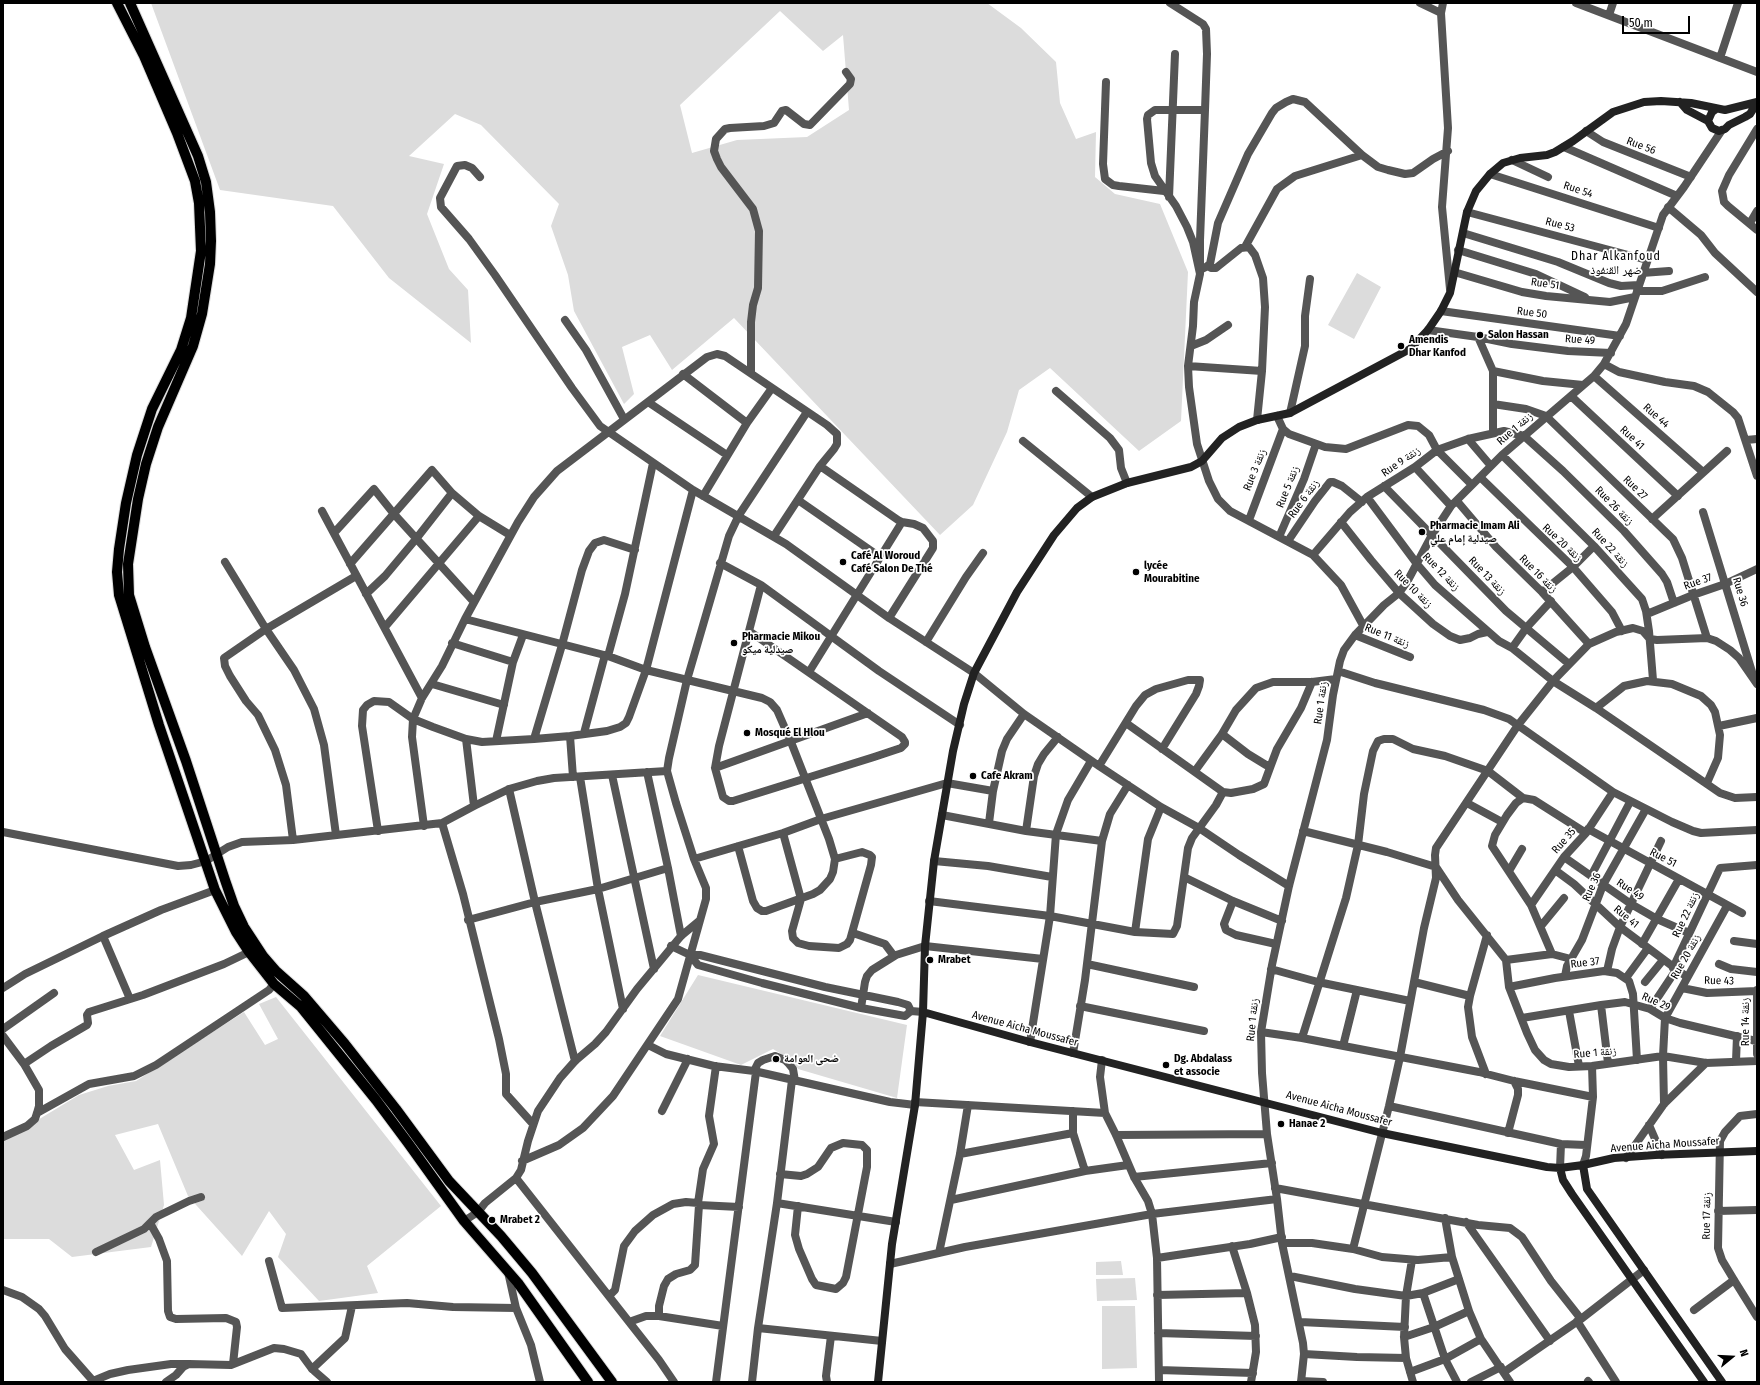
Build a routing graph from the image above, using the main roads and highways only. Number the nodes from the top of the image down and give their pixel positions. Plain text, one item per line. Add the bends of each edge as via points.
1 (117, 3) edge
2 (130, 3) edge
3 (588, 1382) edge
4 (612, 1382) edge

1 - 3 main road via 144,56 177,133 195,181 199,203 201,251 191,318 181,350 152,409 137,455 126,503 117,572 119,595 138,659 206,861 216,890 236,932 249,952 274,984 297,1003 319,1030 408,1143 464,1221 507,1269
2 - 4 main road via 198,156 206,182 211,241 203,307 193,346 158,427 144,471 128,564 129,595 234,906 252,941 276,971 304,996 345,1044 401,1115 448,1181 501,1236 532,1273

